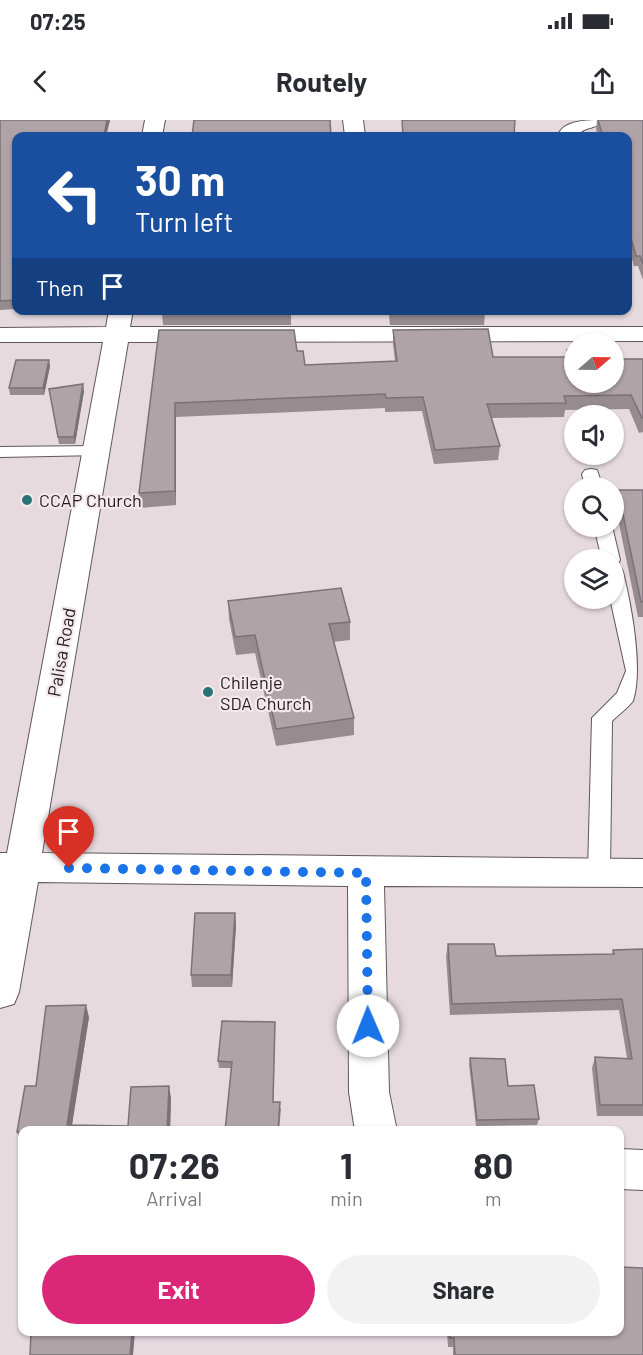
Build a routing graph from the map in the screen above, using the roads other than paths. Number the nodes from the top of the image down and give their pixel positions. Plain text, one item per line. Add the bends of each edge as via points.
1 (595, 120) edge
2 (569, 132) edge
3 (607, 322) edge
4 (118, 323) edge
5 (643, 334) edge
6 (0, 335) edge
7 (95, 451) junction
8 (0, 452) edge
9 (622, 609) edge
10 (12, 867) edge
11 (599, 872) junction
12 (366, 873) junction
13 (643, 873) edge
14 (0, 992) edge
15 (375, 1126) edge
16 (624, 1169) edge
17 (643, 1170) edge

1 - 2 street
3 - 4 street
3 - 5 street
4 - 6 street
4 - 7 street, Palisa Road
7 - 8 lane
7 - 10 street, Palisa Road
9 - 11 lane via 636,671 625,697 602,718
10 - 12 street
10 - 14 street, Palisa Road
11 - 12 street
11 - 13 street
12 - 15 street via 369,1092
16 - 17 street

